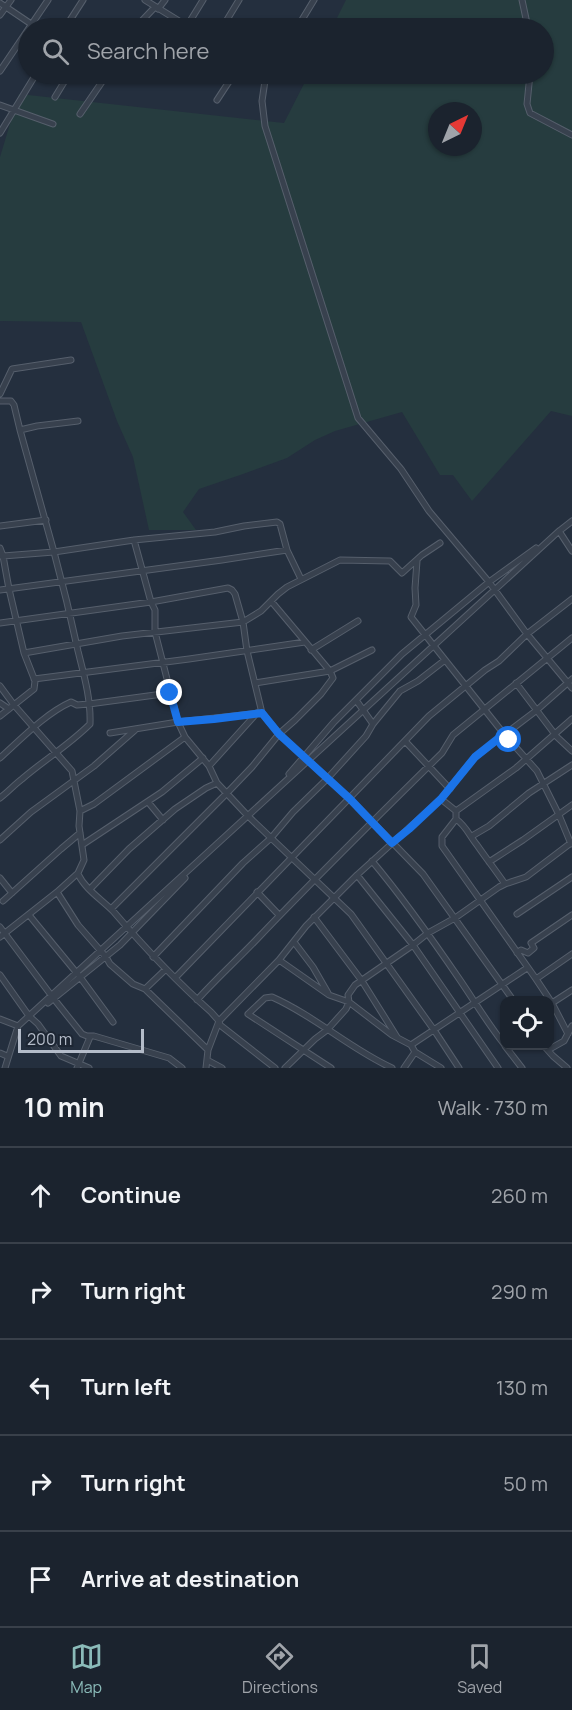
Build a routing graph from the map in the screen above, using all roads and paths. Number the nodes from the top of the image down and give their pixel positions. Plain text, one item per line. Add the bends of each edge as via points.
1 (11, 0) edge
2 (48, 0) edge
3 (83, 0) edge
4 (145, 0) edge
5 (165, 0) edge
6 (203, 0) edge
7 (239, 0) edge
8 (314, 0) edge
9 (522, 0) edge
10 (0, 3) edge
11 (6, 7) junction
12 (157, 8) junction
13 (0, 15) edge
14 (22, 18) edge
15 (35, 18) edge
16 (71, 18) edge
17 (146, 18) edge
18 (172, 18) edge
19 (193, 18) edge
20 (228, 18) edge
21 (303, 18) edge
22 (526, 18) edge
23 (18, 44) edge
24 (0, 71) edge
25 (30, 84) edge
26 (63, 84) edge
27 (100, 84) edge
28 (227, 84) edge
29 (265, 84) edge
30 (529, 84) edge
31 (55, 97) dead end
32 (217, 100) dead end
33 (0, 105) edge
34 (13, 111) junction
35 (80, 114) dead end
36 (53, 124) dead end
37 (0, 133) edge
38 (572, 135) edge
39 (71, 360) dead end
40 (0, 394) edge
41 (0, 401) edge
42 (78, 421) dead end
43 (20, 430) junction
44 (46, 520) junction
45 (572, 521) edge
46 (0, 526) edge
47 (559, 531) junction
48 (135, 540) junction
49 (440, 543) dead end
50 (0, 548) edge
51 (287, 550) junction
52 (572, 551) edge
53 (54, 552) junction
54 (1, 556) edge
55 (417, 561) junction
56 (143, 570) junction
57 (302, 579) junction
58 (62, 582) junction
59 (489, 582) junction
60 (9, 589) junction
61 (0, 590) edge
62 (572, 599) edge
63 (271, 601) junction
64 (152, 602) junction
65 (70, 614) junction
66 (358, 621) dead end
67 (17, 622) junction
68 (243, 622) junction
69 (0, 623) edge
70 (155, 632) junction
71 (527, 634) junction
72 (425, 635) junction
73 (572, 638) edge
74 (305, 642) junction
75 (77, 644) junction
76 (311, 650) junction
77 (372, 650) dead end
78 (247, 651) junction
79 (24, 653) junction
80 (547, 658) junction
81 (446, 660) junction
82 (164, 662) junction
83 (330, 671) junction
84 (83, 673) junction
85 (34, 679) junction
86 (570, 681) edge
87 (255, 683) junction
88 (516, 683) junction
89 (0, 686) edge
90 (466, 686) junction
91 (572, 688) edge
92 (170, 693) junction
93 (356, 700) junction
94 (0, 703) edge
95 (89, 704) junction
96 (11, 707) junction
97 (485, 710) junction
98 (537, 710) junction
99 (259, 713) junction
100 (0, 716) edge
101 (572, 719) edge
102 (178, 722) junction
103 (373, 724) junction
104 (34, 728) junction
105 (135, 730) junction
106 (110, 733) dead end
107 (279, 734) junction
108 (504, 734) junction
109 (555, 734) junction
110 (185, 737) junction
111 (405, 741) junction
112 (572, 751) edge
113 (55, 754) junction
114 (304, 757) junction
115 (0, 758) edge
116 (203, 758) junction
117 (526, 759) junction
118 (572, 765) edge
119 (209, 766) junction
120 (429, 766) junction
121 (327, 779) junction
122 (75, 781) junction
123 (217, 783) junction
124 (544, 784) junction
125 (450, 789) junction
126 (227, 793) junction
127 (0, 798) edge
128 (350, 799) junction
129 (441, 799) junction
130 (148, 802) junction
131 (572, 805) edge
132 (80, 811) junction
133 (456, 811) junction
134 (559, 815) junction
135 (248, 816) junction
136 (456, 819) junction
137 (163, 820) junction
138 (371, 822) junction
139 (80, 833) junction
140 (472, 836) junction
141 (271, 838) junction
142 (0, 840) edge
143 (392, 843) junction
144 (572, 844) edge
145 (82, 845) junction
146 (291, 857) junction
147 (372, 861) junction
148 (489, 862) junction
149 (78, 874) junction
150 (357, 874) junction
151 (572, 877) edge
152 (0, 878) edge
153 (314, 879) junction
154 (506, 884) junction
155 (90, 889) junction
156 (57, 892) junction
157 (258, 892) junction
158 (12, 893) junction
159 (334, 899) junction
160 (480, 900) junction
161 (3, 901) dead end
162 (111, 909) junction
163 (517, 914) dead end
164 (29, 915) junction
165 (279, 915) junction
166 (572, 915) edge
167 (314, 917) junction
168 (455, 918) junction
169 (0, 927) edge
170 (428, 933) junction
171 (132, 934) junction
172 (2, 935) edge
173 (294, 942) junction
174 (413, 945) junction
175 (517, 954) junction
176 (572, 954) edge
177 (106, 957) junction
178 (153, 957) junction
179 (279, 960) junction
180 (386, 963) junction
181 (527, 968) junction
182 (166, 969) junction
183 (0, 975) edge
184 (80, 977) junction
185 (175, 978) junction
186 (536, 979) junction
187 (362, 981) junction
188 (503, 985) junction
189 (145, 989) junction
190 (572, 990) edge
191 (329, 994) junction
192 (510, 996) edge
193 (547, 996) edge
194 (54, 999) junction
195 (197, 1000) junction
196 (349, 1002) junction
197 (475, 1002) junction
198 (554, 1002) edge
199 (554, 1007) edge
200 (460, 1013) junction
201 (29, 1016) junction
202 (0, 1019) edge
203 (219, 1021) junction
204 (113, 1022) dead end
205 (18, 1026) junction
206 (572, 1026) edge
207 (327, 1030) junction
208 (434, 1030) junction
209 (568, 1034) junction
210 (90, 1037) junction
211 (397, 1038) junction
212 (500, 1039) edge
213 (411, 1045) junction
214 (554, 1045) edge
215 (208, 1050) junction
216 (302, 1050) junction
217 (509, 1050) edge
218 (548, 1050) edge
219 (415, 1052) junction
220 (0, 1053) edge
221 (7, 1056) junction
222 (207, 1060) junction
223 (78, 1066) edge
224 (3, 1068) edge
225 (90, 1068) edge
226 (182, 1068) edge
227 (206, 1068) edge
228 (222, 1068) edge
229 (275, 1068) edge
230 (285, 1068) edge
231 (331, 1068) edge
232 (392, 1068) edge
233 (404, 1068) edge
234 (441, 1068) edge
235 (459, 1068) edge
236 (498, 1068) edge
237 (522, 1068) edge
238 (567, 1068) edge

1 - 11 street
2 - 15 street
3 - 16 street
4 - 12 street
5 - 12 street
6 - 19 street
7 - 20 street
8 - 21 street
9 - 22 street
10 - 11 street
11 - 13 street
11 - 14 street
12 - 17 street
12 - 18 street
23 - 24 street
25 - 34 street
26 - 31 street
27 - 35 street
28 - 32 street
29 - 59 street via 265,126 358,418
30 - 38 street via 526,104 530,113
33 - 34 street
34 - 36 street
34 - 37 street
39 - 40 street via 12,369
41 - 43 street via 11,401 14,405
42 - 43 street
43 - 44 street
44 - 46 street
44 - 53 street
45 - 47 street
47 - 52 street
47 - 59 street
47 - 205 street
48 - 51 street via 278,522
48 - 53 street
48 - 56 street
49 - 55 street
50 - 54 street
51 - 56 street
51 - 57 street
53 - 54 street
53 - 58 street
54 - 60 street
55 - 57 street via 402,573 390,561 340,560
55 - 72 street via 416,605 411,617
56 - 58 street
56 - 64 street
57 - 63 street
58 - 60 street
58 - 65 street
59 - 71 street
59 - 72 street
60 - 61 street
60 - 67 street
62 - 71 street
63 - 68 street
63 - 74 street
64 - 65 street
64 - 68 street via 228,588 235,594
64 - 70 street
65 - 67 street
65 - 75 street
66 - 76 street
67 - 69 street
67 - 79 street
68 - 70 street
68 - 78 street
70 - 75 street
70 - 82 street
71 - 80 street
71 - 90 street
72 - 81 street
72 - 93 street
73 - 80 street
74 - 76 street
74 - 78 street
75 - 79 street
75 - 84 street
76 - 83 street
77 - 83 street
78 - 82 street
78 - 87 street
79 - 85 street
80 - 86 street
80 - 88 street
81 - 90 street
81 - 103 street via 400,691
82 - 84 street
82 - 92 street
83 - 87 street
83 - 107 street via 333,678 328,686
84 - 85 street
84 - 95 street
85 - 96 street via 34,689
86 - 91 street
86 - 98 street
87 - 99 street
88 - 97 street
88 - 98 street
89 - 96 street
90 - 97 street
90 - 111 street
92 - 95 street
92 - 102 street
93 - 103 street
93 - 114 street
94 - 96 street
95 - 104 street via 64,705
95 - 113 street via 90,724
96 - 100 street
96 - 104 street
97 - 108 street
97 - 120 street via 453,735
98 - 108 street
98 - 109 street
99 - 102 street
99 - 107 street
99 - 119 street
101 - 109 street
102 - 105 street
102 - 110 street
103 - 121 street
104 - 113 street
104 - 115 street
105 - 106 street
105 - 122 street
107 - 114 street
107 - 126 street
108 - 117 street
108 - 125 street via 475,757
109 - 112 street
109 - 117 street
110 - 116 street
110 - 132 street
111 - 120 street
111 - 128 street
113 - 122 street via 72,771
113 - 127 street
114 - 121 street
114 - 135 street
116 - 119 street
116 - 130 street
117 - 124 street
117 - 133 street
118 - 124 street
119 - 123 street
120 - 125 street
120 - 138 street
121 - 128 street
121 - 141 street
122 - 132 street
122 - 142 street
123 - 126 street
123 - 137 street
124 - 134 street
124 - 140 street
125 - 129 street
126 - 135 street
126 - 162 street
128 - 138 street
128 - 146 street
129 - 133 street
129 - 143 street
130 - 137 street
130 - 145 street
131 - 134 street
132 - 139 street
133 - 136 street
134 - 144 street
134 - 148 street
135 - 141 street
135 - 171 street
136 - 140 street
136 - 160 street via 442,837 442,846
137 - 155 street
138 - 143 street
138 - 153 street
139 - 145 street
139 - 158 street
140 - 148 street
141 - 146 street
141 - 178 street
143 - 147 street
143 - 168 street via 423,874
144 - 154 street via 526,877
145 - 149 street via 84,860
146 - 153 street
146 - 157 street
147 - 150 street
147 - 170 street
148 - 154 street
149 - 155 street
149 - 156 street
150 - 159 street
150 - 174 street
151 - 163 street
152 - 158 street
153 - 159 street
153 - 165 street
154 - 160 street
155 - 162 street
156 - 164 street
156 - 177 street via 78,925
157 - 165 street
157 - 185 street
158 - 161 street
159 - 167 street
159 - 180 street via 351,914
160 - 168 street
160 - 175 street
162 - 171 street
164 - 172 street
164 - 184 street
165 - 195 street
166 - 175 street via 531,944 534,948 528,953 521,950
167 - 173 street
167 - 187 street
168 - 170 street
168 - 188 street
169 - 172 street
170 - 174 street
170 - 197 street
171 - 177 street
171 - 178 street
172 - 194 street
173 - 179 street
173 - 191 street
174 - 180 street
174 - 200 street
175 - 181 street
176 - 186 street
177 - 184 street
177 - 189 street via 116,971
178 - 182 street
179 - 191 street
179 - 203 street
180 - 187 street
180 - 208 street
181 - 186 street
181 - 188 street
182 - 185 street
182 - 189 street
183 - 201 street
184 - 194 street
184 - 204 street
185 - 195 street
186 - 193 street
187 - 196 street via 350,990
187 - 211 street
188 - 192 street
188 - 197 street
189 - 215 street
190 - 198 street
191 - 196 street
194 - 201 street
194 - 210 street via 76,1028
195 - 203 street
196 - 207 street
196 - 211 street
197 - 200 street
197 - 212 street
199 - 209 street
200 - 208 street
200 - 236 street
201 - 205 street
201 - 223 street via 62,1056
202 - 205 street
203 - 215 street
203 - 229 street
205 - 221 street
205 - 224 street
206 - 209 street
207 - 216 street
207 - 216 street via 272,997 265,998 248,1014
207 - 232 street
208 - 213 street
208 - 235 street
209 - 214 street via 564,1041
210 - 223 street
210 - 226 street via 169,1058
211 - 213 street
213 - 219 street
215 - 222 street
216 - 230 street
216 - 231 street
217 - 237 street
218 - 238 street
219 - 233 street
219 - 234 street
220 - 221 street
221 - 224 street
222 - 227 street
222 - 228 street
223 - 225 street

